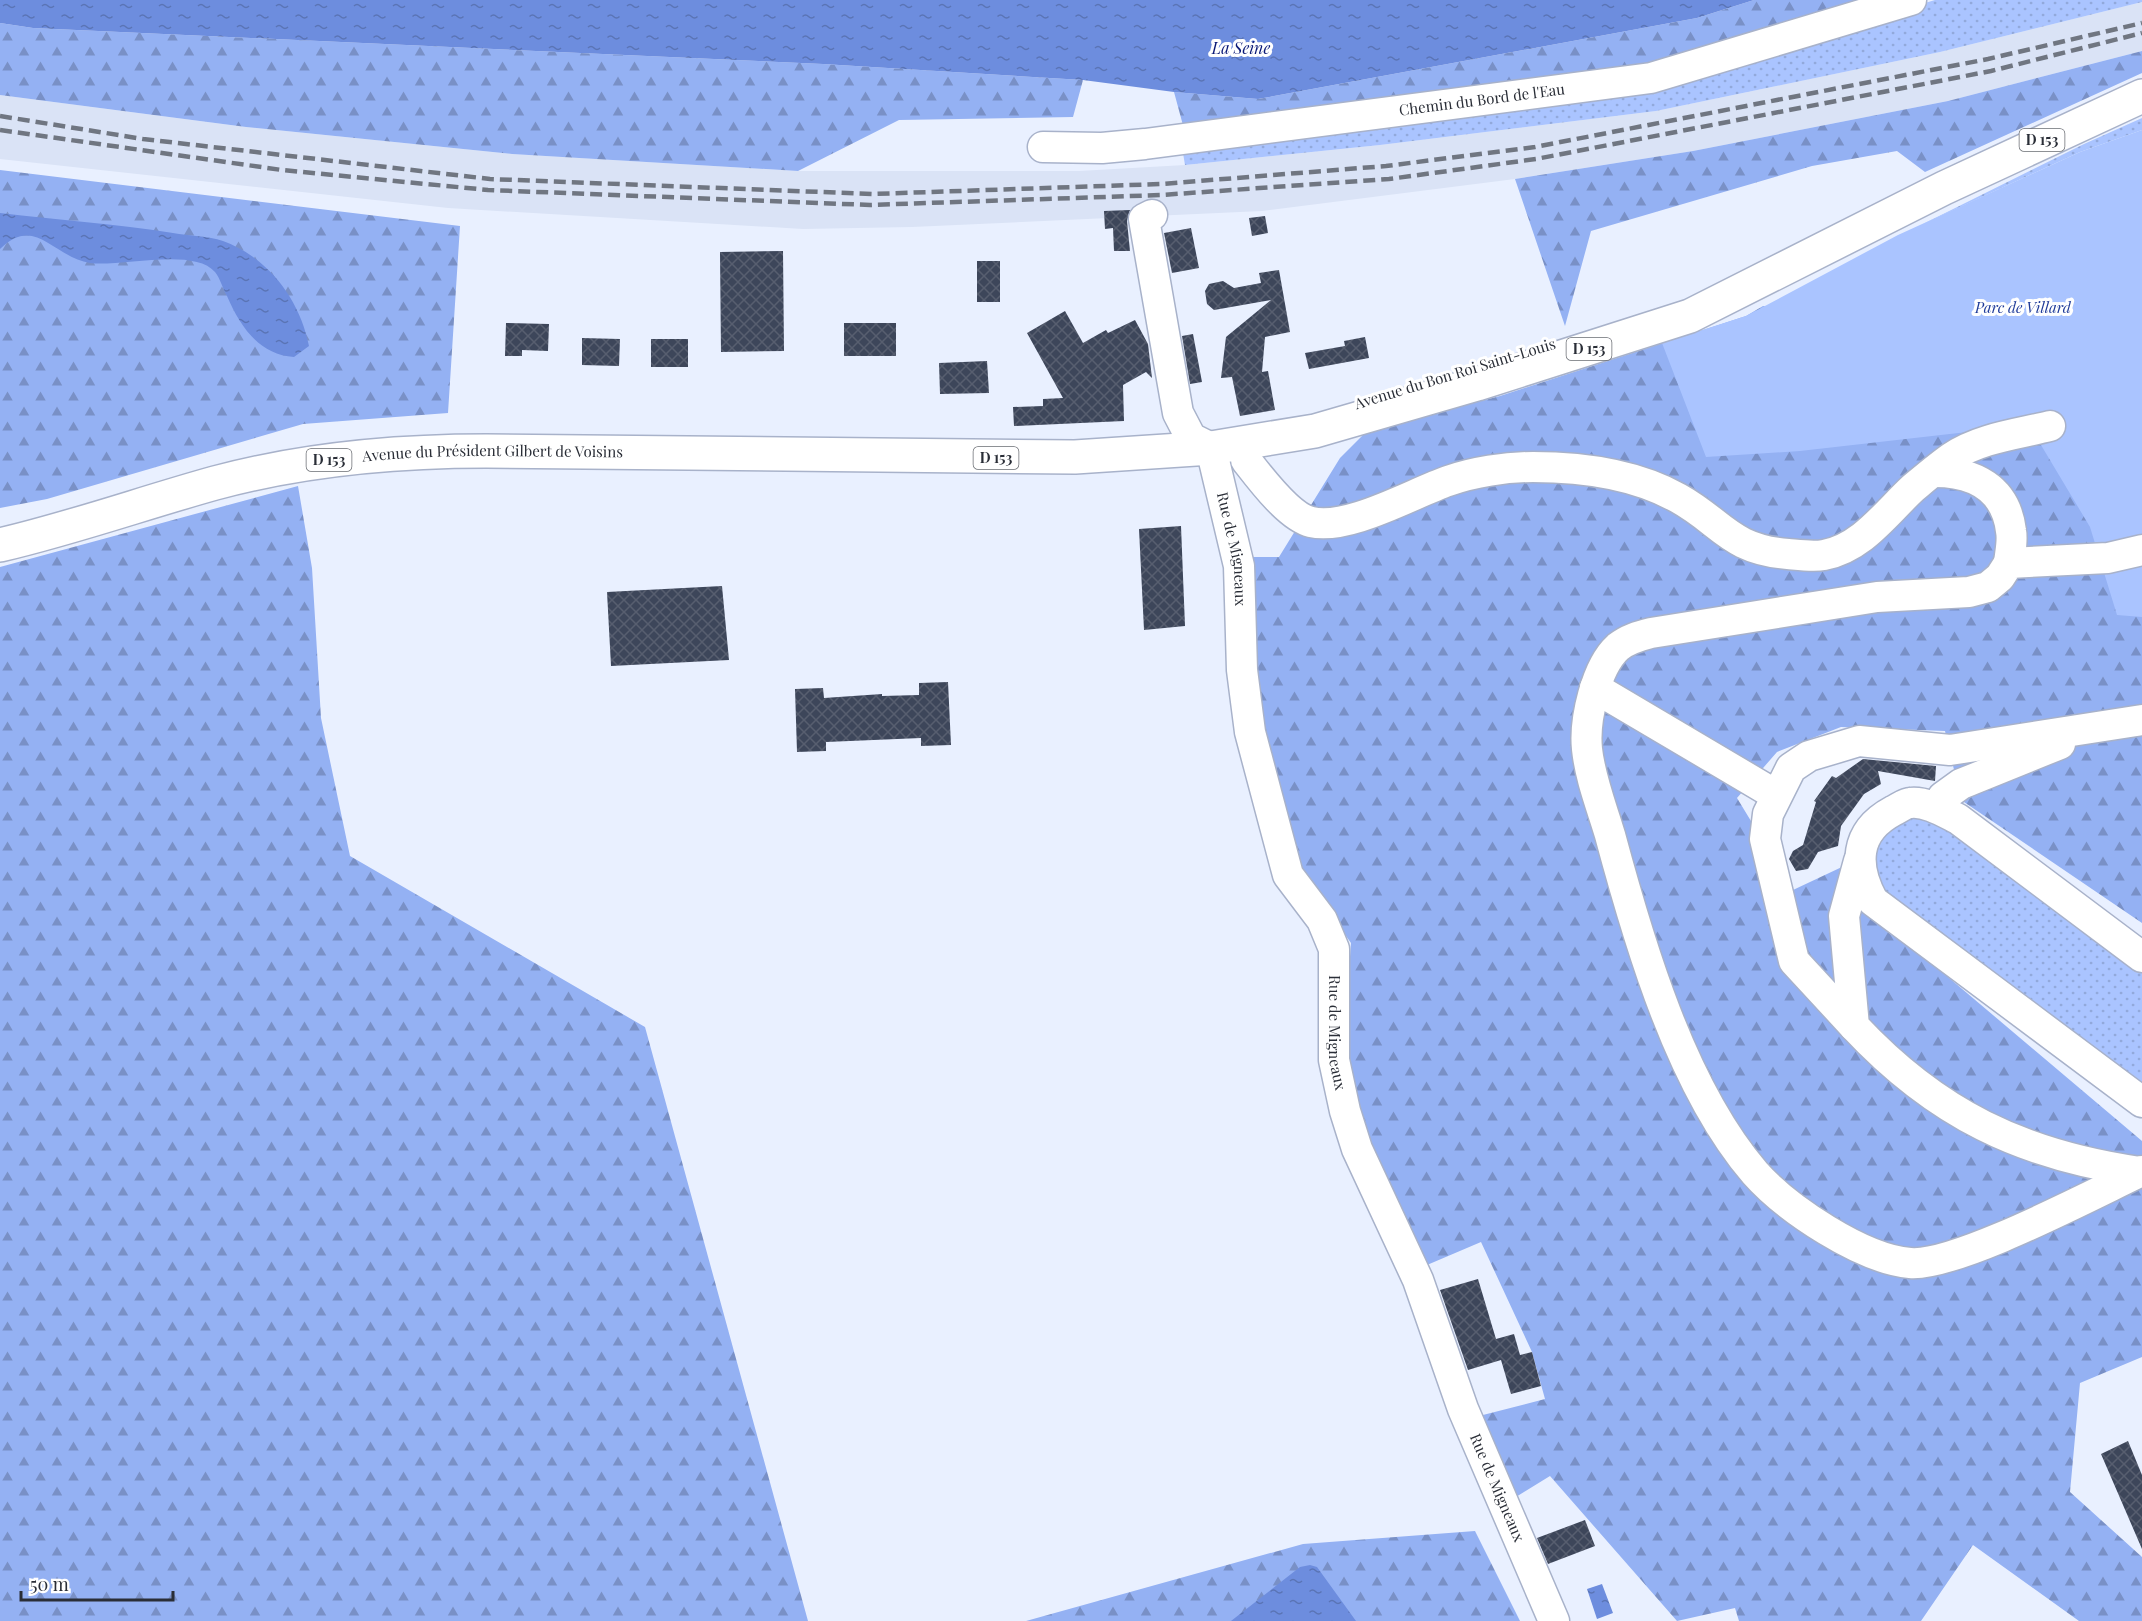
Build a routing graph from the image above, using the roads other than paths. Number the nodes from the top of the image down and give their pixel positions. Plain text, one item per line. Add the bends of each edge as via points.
1 (1911, 0) edge
2 (2142, 96) edge
3 (1043, 147) dead end
4 (1152, 215) dead end
5 (2050, 426) dead end
6 (1201, 443) junction
7 (1246, 460) dead end
8 (1935, 472) junction
9 (0, 545) edge
10 (2142, 550) edge
11 (2009, 563) junction
12 (1595, 688) junction
13 (2142, 720) edge
14 (2099, 726) junction
15 (1950, 750) junction
16 (1776, 795) junction
17 (1939, 802) junction
18 (1859, 861) junction
19 (2142, 957) edge
20 (1854, 1026) junction
21 (2142, 1102) edge
22 (2141, 1171) edge
23 (1554, 1621) edge

1 - 3 street, Chemin du Bord de l'Eau via 1650,78 1145,144
2 - 6 main road, Avenue du Bon Roi Saint-Louis / D 153 via 1674,307 1321,413
4 - 6 street, Rue de Migneaux via 1144,219 1178,413
5 - 8 street via 1973,445
6 - 9 main road, Avenue du Président Gilbert de Voisins / D 153 via 1019,458 781,452 438,451 343,458 216,483
6 - 23 street, Rue de Migneaux via 1239,566 1242,670 1250,732 1288,874 1322,920 1334,949 1334,1060 1345,1111 1357,1149 1418,1280 1463,1409
7 - 8 street via 1284,504 1310,522 1341,522 1450,480 1487,472 1531,467 1578,468 1627,478 1677,498 1736,541 1762,552 1798,555 1824,555 1846,548
8 - 11 street via 1958,472 1980,480 1995,494 2011,531
10 - 11 street via 2108,558
11 - 12 street via 1988,587 1969,592 1878,597 1632,638 1608,658
12 - 16 street
12 - 22 street via 1587,749 1631,911 1665,1008 1717,1122 1756,1173 1790,1206 1809,1220 1884,1258 1913,1264 1974,1248
13 - 14 street
14 - 15 street
14 - 17 street via 1961,784
15 - 16 street via 1859,741 1837,746 1809,756 1791,768
15 - 17 street via 1942,759
16 - 20 street via 1768,814 1766,839 1794,961
17 - 18 street via 1909,802 1882,817 1865,838
17 - 19 street
18 - 20 street via 1844,916
18 - 21 street via 1862,881 1873,901
20 - 22 street via 1911,1082 1999,1135 2093,1164

